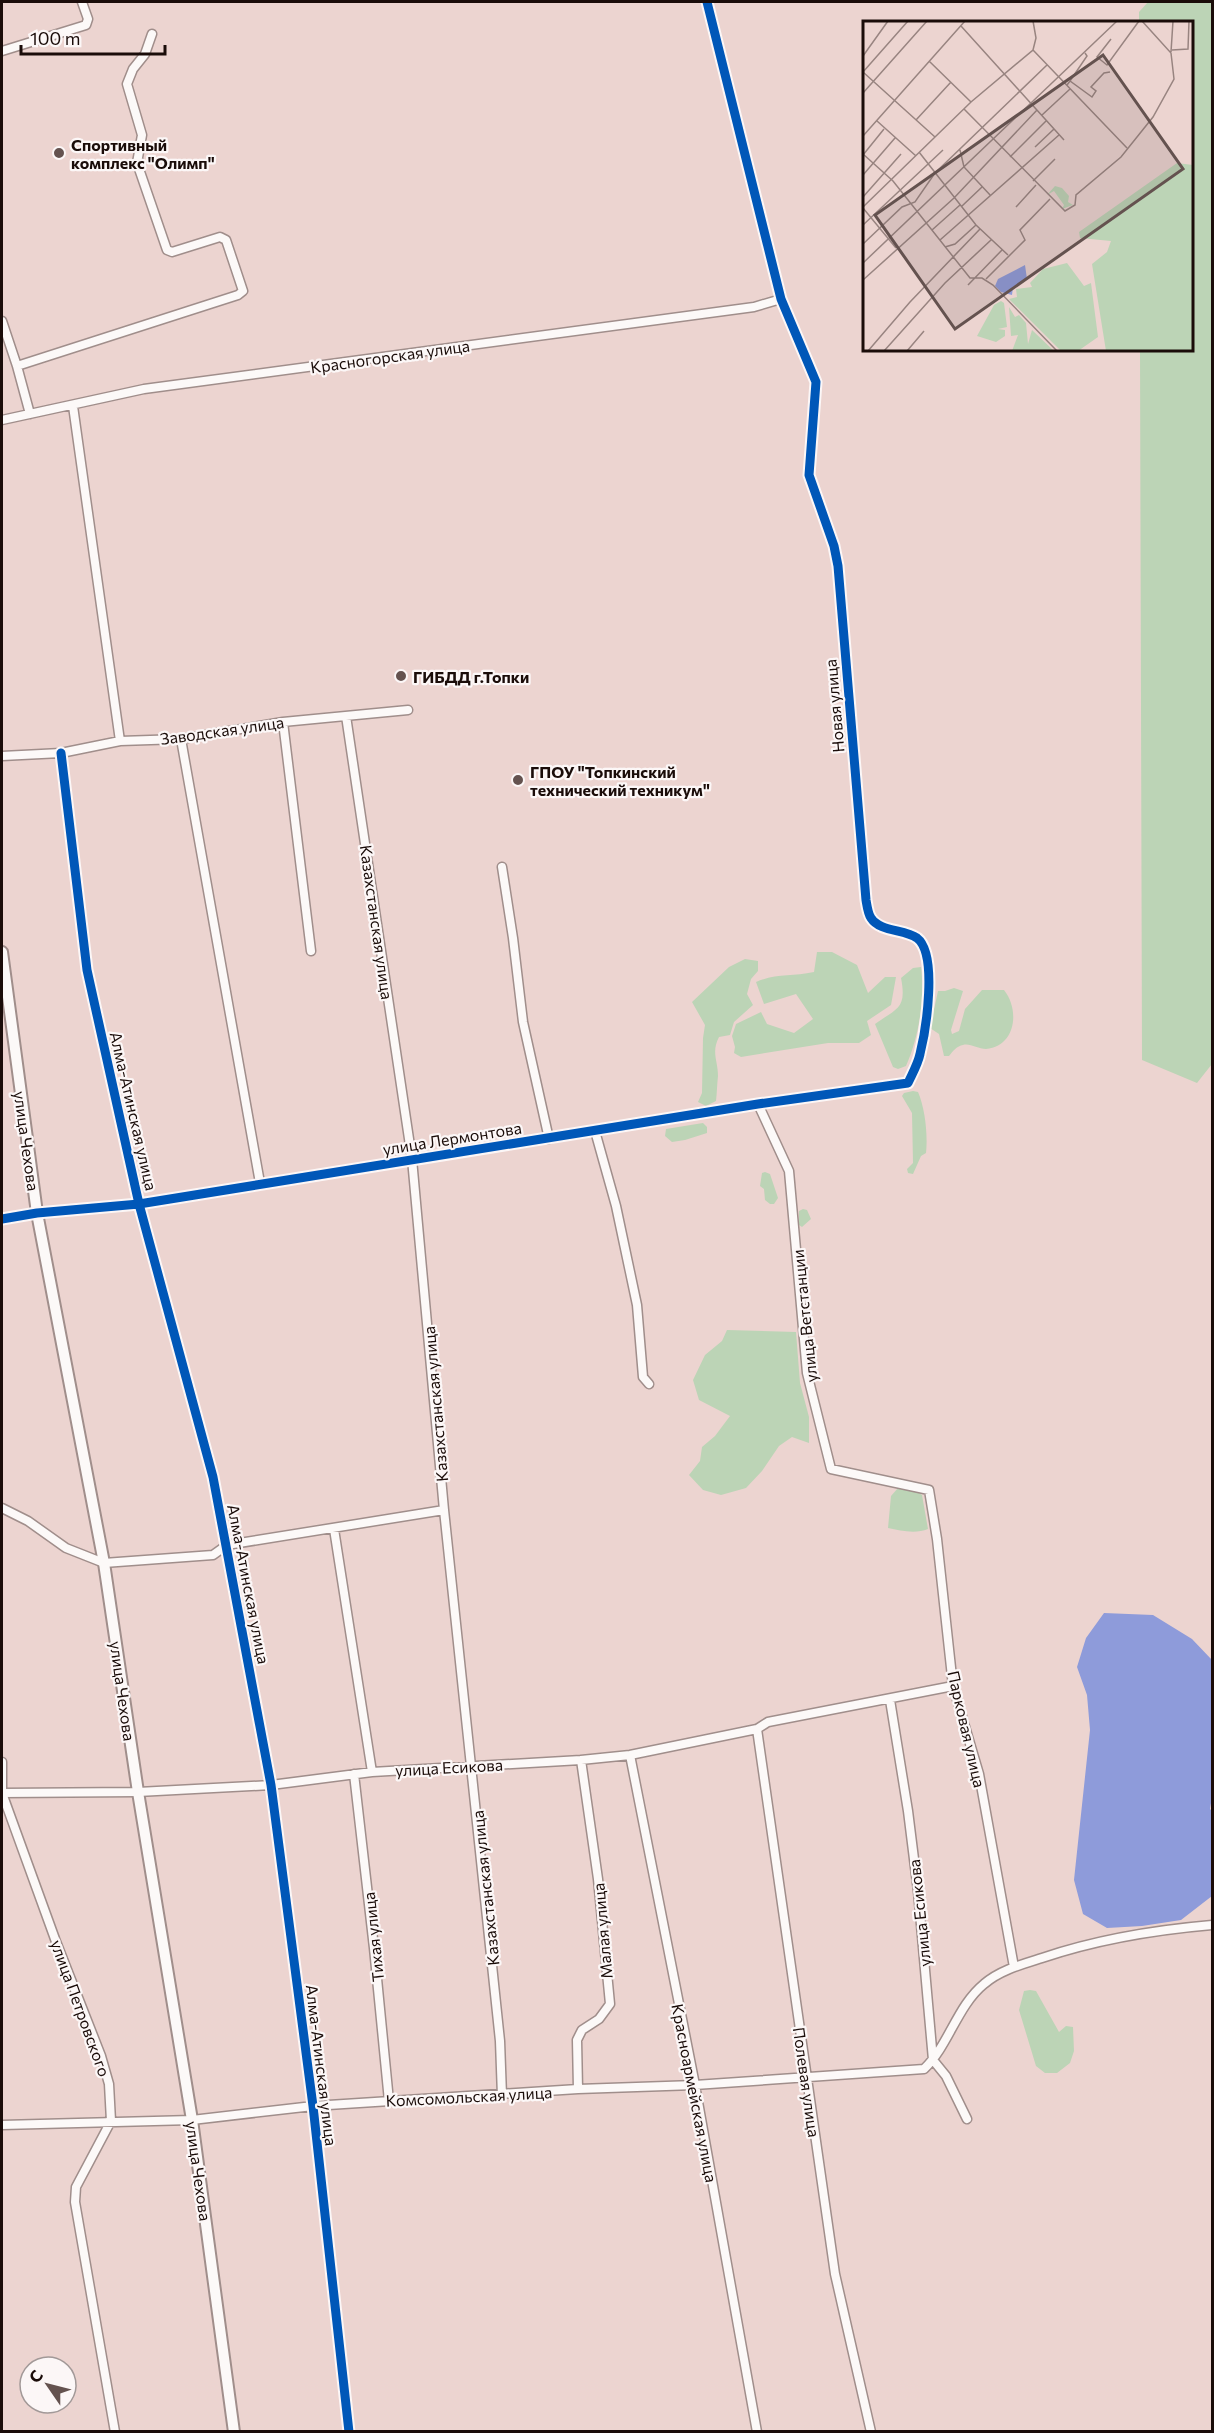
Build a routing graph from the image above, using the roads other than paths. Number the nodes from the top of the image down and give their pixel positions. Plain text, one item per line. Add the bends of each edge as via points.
1 (82, 2) edge
2 (707, 2) edge
3 (152, 34) dead end
4 (2, 51) edge
5 (781, 299) junction
6 (2, 321) edge
7 (17, 366) junction
8 (73, 406) junction
9 (30, 414) junction
10 (2, 420) edge
11 (408, 710) dead end
12 (346, 716) junction
13 (283, 722) junction
14 (181, 739) junction
15 (120, 741) junction
16 (61, 753) junction
17 (2, 756) edge
18 (502, 867) dead end
19 (311, 951) dead end
20 (2, 952) edge
21 (908, 1083) joint
22 (758, 1104) junction
23 (595, 1131) junction
24 (549, 1138) junction
25 (412, 1159) junction
26 (260, 1183) junction
27 (139, 1204) junction
28 (37, 1213) junction
29 (2, 1219) edge
30 (649, 1384) dead end
31 (929, 1490) joint
32 (2, 1508) edge
33 (444, 1510) junction
34 (334, 1529) junction
35 (227, 1545) junction
36 (104, 1563) junction
37 (953, 1686) junction
38 (890, 1700) junction
39 (756, 1729) junction
40 (630, 1755) junction
41 (581, 1760) junction
42 (2, 1762) edge
43 (472, 1765) junction
44 (372, 1772) junction
45 (354, 1774) junction
46 (271, 1785) junction
47 (138, 1792) junction
48 (2, 1793) edge
49 (1212, 1925) edge
50 (1014, 1967) junction
51 (933, 2060) junction
52 (806, 2077) junction
53 (695, 2085) junction
54 (578, 2090) junction
55 (502, 2096) junction
56 (389, 2101) junction
57 (313, 2106) junction
58 (967, 2119) dead end
59 (192, 2120) junction
60 (111, 2121) junction
61 (2, 2125) edge
62 (115, 2432) edge
63 (234, 2432) edge
64 (349, 2432) edge
65 (758, 2432) edge
66 (871, 2432) edge

1 - 4 street via 88,19 86,26
2 - 5 street, Новая улица
3 - 7 street via 127,84 142,135 137,163 163,239 172,252 220,237 226,240 243,291
5 - 8 street, Красногорская улица via 754,307 144,389
5 - 21 street, Новая улица via 816,382 809,476 838,566 866,900 871,918 880,926 917,938 928,955 930,982 920,1055
6 - 7 street
7 - 9 street
8 - 9 street, Красногорская улица
8 - 15 street
9 - 10 street, Красногорская улица
11 - 12 street, Заводская улица
12 - 13 street, Заводская улица
12 - 25 street, Казахстанская улица
13 - 14 street, Заводская улица
13 - 19 street
14 - 15 street, Заводская улица
14 - 26 street
15 - 16 street, Заводская улица
16 - 17 street, Заводская улица
16 - 27 street, Алма-Атинская улица via 87,970
18 - 24 street via 523,1022
20 - 28 street, улица Чехова
21 - 22 street, улица Лермонтова
22 - 23 street, улица Лермонтова
22 - 31 street, улица Ветстанции via 789,1171 807,1373 831,1469
23 - 24 street, улица Лермонтова
23 - 30 street via 621,1228 637,1305 643,1377
24 - 25 street, улица Лермонтова
25 - 26 street, улица Лермонтова
25 - 33 street, Казахстанская улица
26 - 27 street, улица Лермонтова
27 - 28 street, улица Лермонтова
27 - 35 street, Алма-Атинская улица via 213,1477
28 - 29 street, улица Лермонтова
28 - 36 street, улица Чехова
31 - 37 street, Парковая улица
32 - 36 street via 66,1548
33 - 34 street
33 - 43 street, Казахстанская улица
34 - 35 street
34 - 44 street
35 - 36 street via 213,1555
35 - 46 street, Алма-Атинская улица
36 - 47 street, улица Чехова
37 - 38 street, улица Есикова
37 - 50 street, Парковая улица via 979,1774
38 - 39 street, улица Есикова via 768,1722
38 - 51 street, улица Есикова via 911,1834
39 - 40 street, улица Есикова
39 - 52 street, Полевая улица
40 - 41 street, улица Есикова
40 - 53 street, Красноармейская улица
41 - 43 street, улица Есикова
41 - 54 street, Малая улица via 610,2004 599,2019 582,2030 577,2040
42 - 48 street, улица Петровского
43 - 44 street, улица Есикова
43 - 55 street, Казахстанская улица
44 - 45 street, улица Есикова
45 - 46 street, улица Есикова
45 - 56 street, Тихая улица
46 - 47 street, улица Есикова
46 - 57 street, Алма-Атинская улица
47 - 48 street, улица Есикова
47 - 59 street, улица Чехова
48 - 60 street, улица Петровского via 101,2056 109,2084
49 - 50 street via 1088,1943
50 - 51 street via 984,1984 962,2011
51 - 52 street, Комсомольская улица via 924,2069
51 - 58 street, улица Есикова via 946,2076
52 - 53 street, Комсомольская улица
52 - 66 street, Полевая улица via 835,2274
53 - 54 street, Комсомольская улица
53 - 65 street, Красноармейская улица
54 - 55 street, Комсомольская улица
55 - 56 street, Комсомольская улица
56 - 57 street, Комсомольская улица
57 - 59 street, Комсомольская улица
57 - 64 street, Алма-Атинская улица
59 - 60 street, Комсомольская улица
59 - 63 street, улица Чехова
60 - 61 street, Комсомольская улица
60 - 62 street via 76,2187 75,2202

